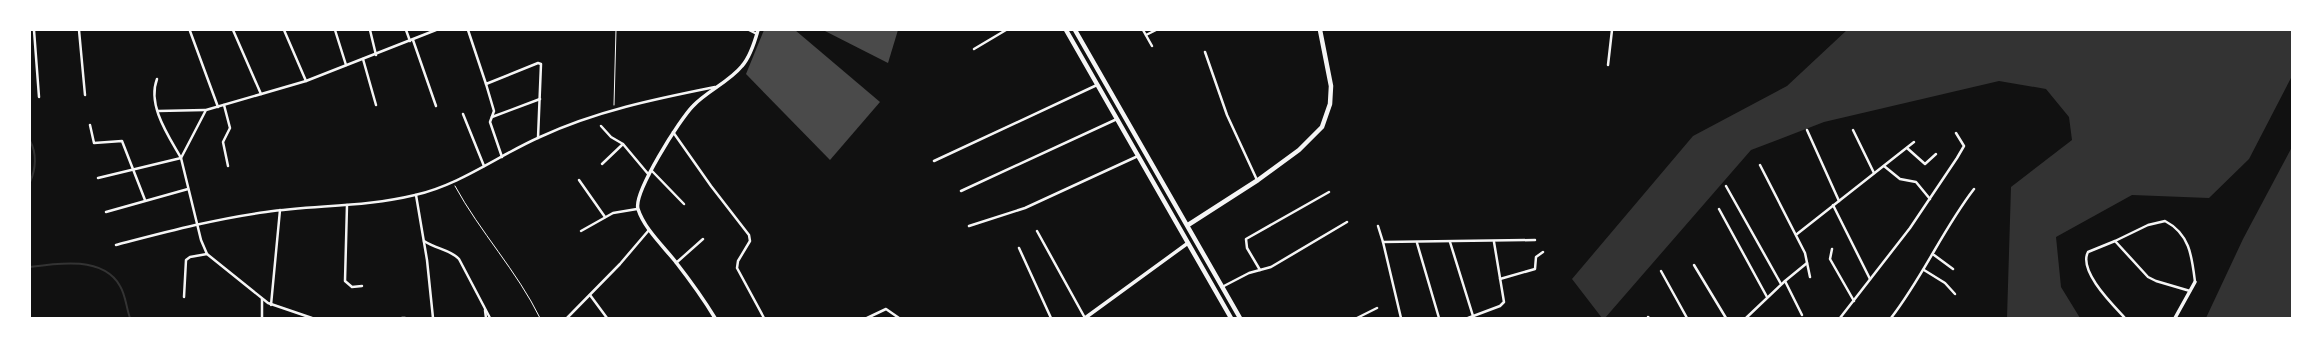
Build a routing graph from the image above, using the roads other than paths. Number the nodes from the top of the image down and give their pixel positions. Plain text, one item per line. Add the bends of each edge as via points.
1 (34, 30) edge
2 (79, 30) edge
3 (233, 30) edge
4 (284, 30) edge
5 (335, 30) edge
6 (370, 30) edge
7 (406, 30) edge
8 (436, 30) edge
9 (468, 30) edge
10 (749, 30) edge
11 (1006, 30) edge
12 (1066, 30) edge
13 (1076, 30) edge
14 (1143, 30) edge
15 (1156, 30) edge
16 (1320, 30) edge
17 (1612, 30) edge
18 (190, 32) dead end
19 (757, 32) edge
20 (1146, 35) junction
21 (413, 40) junction
22 (410, 41) junction
23 (1152, 46) dead end
24 (974, 49) dead end
25 (1205, 52) dead end
26 (376, 55) junction
27 (363, 59) junction
28 (346, 65) junction
29 (1608, 65) dead end
30 (157, 79) dead end
31 (306, 80) junction
32 (486, 84) junction
33 (1098, 84) junction
34 (715, 87) junction
35 (261, 94) junction
36 (85, 95) dead end
37 (39, 97) dead end
38 (540, 99) junction
39 (224, 105) junction
40 (376, 105) dead end
41 (218, 106) junction
42 (436, 106) dead end
43 (158, 110) junction
44 (206, 110) junction
45 (463, 114) dead end
46 (491, 117) junction
47 (1118, 119) junction
48 (90, 125) dead end
49 (601, 126) dead end
50 (1807, 130) dead end
51 (1853, 130) dead end
52 (673, 132) junction
53 (1956, 133) dead end
54 (538, 138) junction
55 (1914, 142) dead end
56 (623, 144) junction
57 (1908, 148) junction
58 (1936, 154) dead end
59 (1138, 156) junction
60 (502, 157) junction
61 (181, 158) junction
62 (934, 161) dead end
63 (602, 164) dead end
64 (1760, 165) dead end
65 (228, 166) dead end
66 (484, 166) junction
67 (1884, 166) junction
68 (133, 169) junction
69 (652, 171) junction
70 (1874, 173) junction
71 (649, 175) junction
72 (98, 178) dead end
73 (579, 180) dead end
74 (1258, 180) junction
75 (1726, 186) dead end
76 (188, 189) junction
77 (1974, 189) dead end
78 (961, 191) dead end
79 (1328, 192) dead end
80 (416, 195) junction
81 (1930, 199) junction
82 (144, 200) junction
83 (1839, 201) junction
84 (684, 204) dead end
85 (347, 205) junction
86 (1833, 205) junction
87 (638, 209) junction
88 (1719, 209) dead end
89 (280, 210) junction
90 (106, 212) dead end
91 (605, 217) junction
92 (1347, 222) dead end
93 (198, 223) junction
94 (1188, 225) junction
95 (969, 226) dead end
96 (1378, 226) dead end
97 (650, 230) junction
98 (581, 231) dead end
99 (1037, 231) dead end
100 (1796, 234) junction
101 (703, 239) dead end
102 (1535, 240) dead end
103 (424, 241) junction
104 (2115, 241) junction
105 (1383, 242) junction
106 (1417, 242) junction
107 (1450, 242) junction
108 (1494, 242) junction
109 (1188, 243) junction
110 (116, 245) dead end
111 (1019, 248) dead end
112 (1832, 248) dead end
113 (1543, 252) dead end
114 (207, 254) junction
115 (1934, 255) junction
116 (676, 263) junction
117 (1807, 263) junction
118 (1694, 265) dead end
119 (1953, 269) dead end
120 (1260, 270) junction
121 (1924, 270) junction
122 (1661, 271) dead end
123 (1810, 277) dead end
124 (1500, 279) junction
125 (1870, 279) junction
126 (1784, 280) junction
127 (2195, 282) joint
128 (1781, 284) junction
129 (362, 286) dead end
130 (1222, 287) junction
131 (2190, 291) junction
132 (1956, 294) dead end
133 (590, 295) junction
134 (184, 297) dead end
135 (1767, 297) junction
136 (262, 299) junction
137 (1854, 301) junction
138 (271, 305) junction
139 (484, 306) junction
140 (1377, 308) dead end
141 (1802, 315) dead end
142 (1472, 316) junction
143 (262, 318) edge
144 (312, 318) edge
145 (433, 318) edge
146 (486, 318) edge
147 (490, 318) edge
148 (567, 318) edge
149 (607, 318) edge
150 (715, 318) edge
151 (764, 318) edge
152 (867, 318) edge
153 (899, 318) edge
154 (1051, 318) edge
155 (1085, 318) edge
156 (1231, 318) edge
157 (1240, 318) edge
158 (1357, 318) edge
159 (1401, 318) edge
160 (1439, 318) edge
161 (1468, 318) edge
162 (1687, 318) edge
163 (1726, 318) edge
164 (1746, 318) edge
165 (1840, 318) edge
166 (1891, 318) edge
167 (2125, 318) edge
168 (2175, 318) edge

1 - 37 street
2 - 36 street
3 - 35 street
4 - 31 street
5 - 28 street
6 - 26 street
7 - 22 street
8 - 21 street
9 - 32 street
10 - 19 street
11 - 24 street
12 - 33 main road
13 - 94 main road
14 - 20 street
15 - 20 street
16 - 74 main road via 1331,86 1326,120 1299,150
17 - 29 street
18 - 41 street
19 - 34 street via 742,66
20 - 23 street
21 - 22 street
21 - 42 street
22 - 26 street
25 - 74 street via 1227,115
26 - 27 street
27 - 28 street
27 - 40 street
28 - 31 street
30 - 43 street via 153,92
31 - 35 street
32 - 38 street via 538,62 542,67
32 - 46 street via 494,112
33 - 47 main road
33 - 62 street
34 - 52 street via 692,107
34 - 54 street via 635,103
35 - 39 street
38 - 46 street
38 - 54 street
39 - 41 street
39 - 65 street via 230,128 223,142
41 - 44 street
43 - 44 street
43 - 61 street
44 - 61 street
45 - 66 street
46 - 60 street via 490,124
47 - 59 main road
47 - 78 street
48 - 68 street via 94,143 122,141
49 - 56 street via 611,137
50 - 83 street
51 - 70 street
52 - 69 street
52 - 151 street via 749,235 750,241 738,261 737,268
53 - 81 street via 1964,146
54 - 60 street
55 - 57 street
56 - 63 street
56 - 71 street
57 - 58 street via 1926,164
57 - 67 street
59 - 95 street via 1025,208
59 - 109 main road
60 - 66 street
61 - 68 street
61 - 76 street
64 - 100 street
66 - 80 street
67 - 70 street
67 - 81 street via 1900,179 1916,182
68 - 72 street
68 - 82 street
69 - 71 street
69 - 84 street
70 - 83 street
71 - 87 street via 638,198
73 - 91 street
74 - 94 main road
75 - 128 street
76 - 82 street
76 - 93 street
77 - 115 street
79 - 120 street via 1246,239 1247,248
80 - 85 street
80 - 103 street
81 - 125 street
82 - 90 street
83 - 86 street
85 - 89 street
85 - 129 street via 345,281 352,287
86 - 100 street
86 - 125 street
87 - 91 street via 613,213
87 - 97 street
88 - 135 street
89 - 93 street
89 - 138 street
91 - 98 street
92 - 120 street via 1271,267
93 - 110 street
93 - 114 street
94 - 130 main road
96 - 105 street
97 - 116 street
97 - 133 street
99 - 155 street
100 - 117 street
101 - 116 street
102 - 108 street
103 - 139 street via 439,250 452,252 459,259
103 - 145 street
104 - 127 street via 2148,225 2165,221 2179,232 2189,245
104 - 131 street via 2148,277
104 - 167 street via 2087,253 2088,263 2094,281
105 - 106 street
105 - 159 street
106 - 107 street
106 - 160 street
107 - 108 street
107 - 142 street
108 - 124 street
109 - 155 street
109 - 156 main road
111 - 154 street
112 - 137 street via 1830,259
113 - 124 street via 1536,257 1535,269
114 - 134 street via 186,260
114 - 136 street
115 - 119 street
115 - 121 street
116 - 150 street
117 - 123 street
117 - 126 street
118 - 163 street
120 - 130 street
121 - 132 street via 1945,283
121 - 166 street
122 - 162 street
124 - 142 street via 1504,304
125 - 137 street
126 - 128 street
126 - 141 street
127 - 131 street
128 - 135 street
130 - 157 main road
131 - 168 street
133 - 148 street
133 - 149 street
135 - 164 street
136 - 138 street
136 - 143 street
137 - 165 street
138 - 144 street
139 - 146 street
139 - 147 street
140 - 158 street
142 - 161 street
152 - 153 street via 886,310

